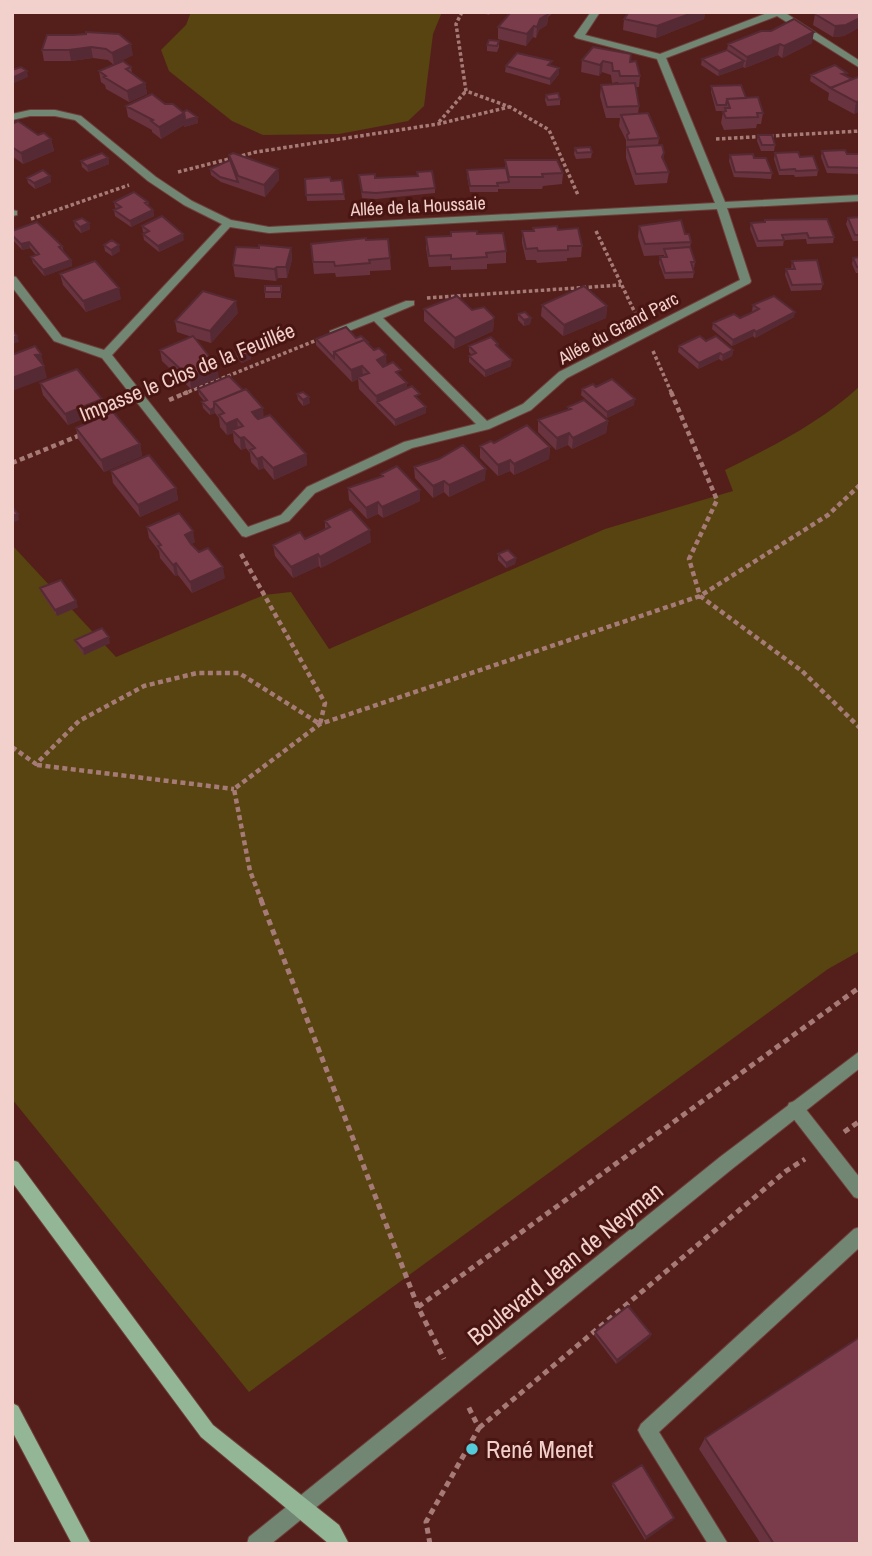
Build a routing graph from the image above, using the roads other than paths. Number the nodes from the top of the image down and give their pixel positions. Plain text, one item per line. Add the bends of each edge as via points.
1 (596, 12) edge
2 (778, 12) edge
3 (661, 57) junction
4 (860, 65) edge
5 (12, 117) edge
6 (860, 198) edge
7 (721, 206) junction
8 (228, 223) junction
9 (12, 279) edge
10 (410, 303) road end
11 (376, 317) junction
12 (334, 333) edge
13 (106, 355) junction
14 (485, 426) junction
15 (860, 1058) edge
16 (795, 1108) junction
17 (12, 1168) edge
18 (860, 1191) edge
19 (860, 1235) edge
20 (12, 1412) edge
21 (302, 1508) junction
22 (82, 1544) edge
23 (256, 1544) edge
24 (340, 1544) edge
25 (719, 1544) edge

1 - 3 street via 579,36
2 - 3 street
2 - 4 street
3 - 7 street, Allée du Grand Parc
5 - 8 street, Allée de la Houssaie via 55,113 78,118 152,179
6 - 7 street, Allée de la Houssaie
7 - 8 street, Allée de la Houssaie via 269,230
7 - 14 street, Allée du Grand Parc via 746,281 563,375 527,407
8 - 13 street
9 - 13 street via 58,339
10 - 11 street
11 - 12 street
11 - 14 street
13 - 14 street, Allée du Grand Parc via 246,533 285,518 311,490 408,445
15 - 16 street, Boulevard Jean de Neyman
16 - 18 street
16 - 21 street, Boulevard Jean de Neyman
17 - 21 main road via 207,1432
19 - 25 street via 647,1430
20 - 22 main road
21 - 23 street, Boulevard Jean de Neyman
21 - 24 main road

